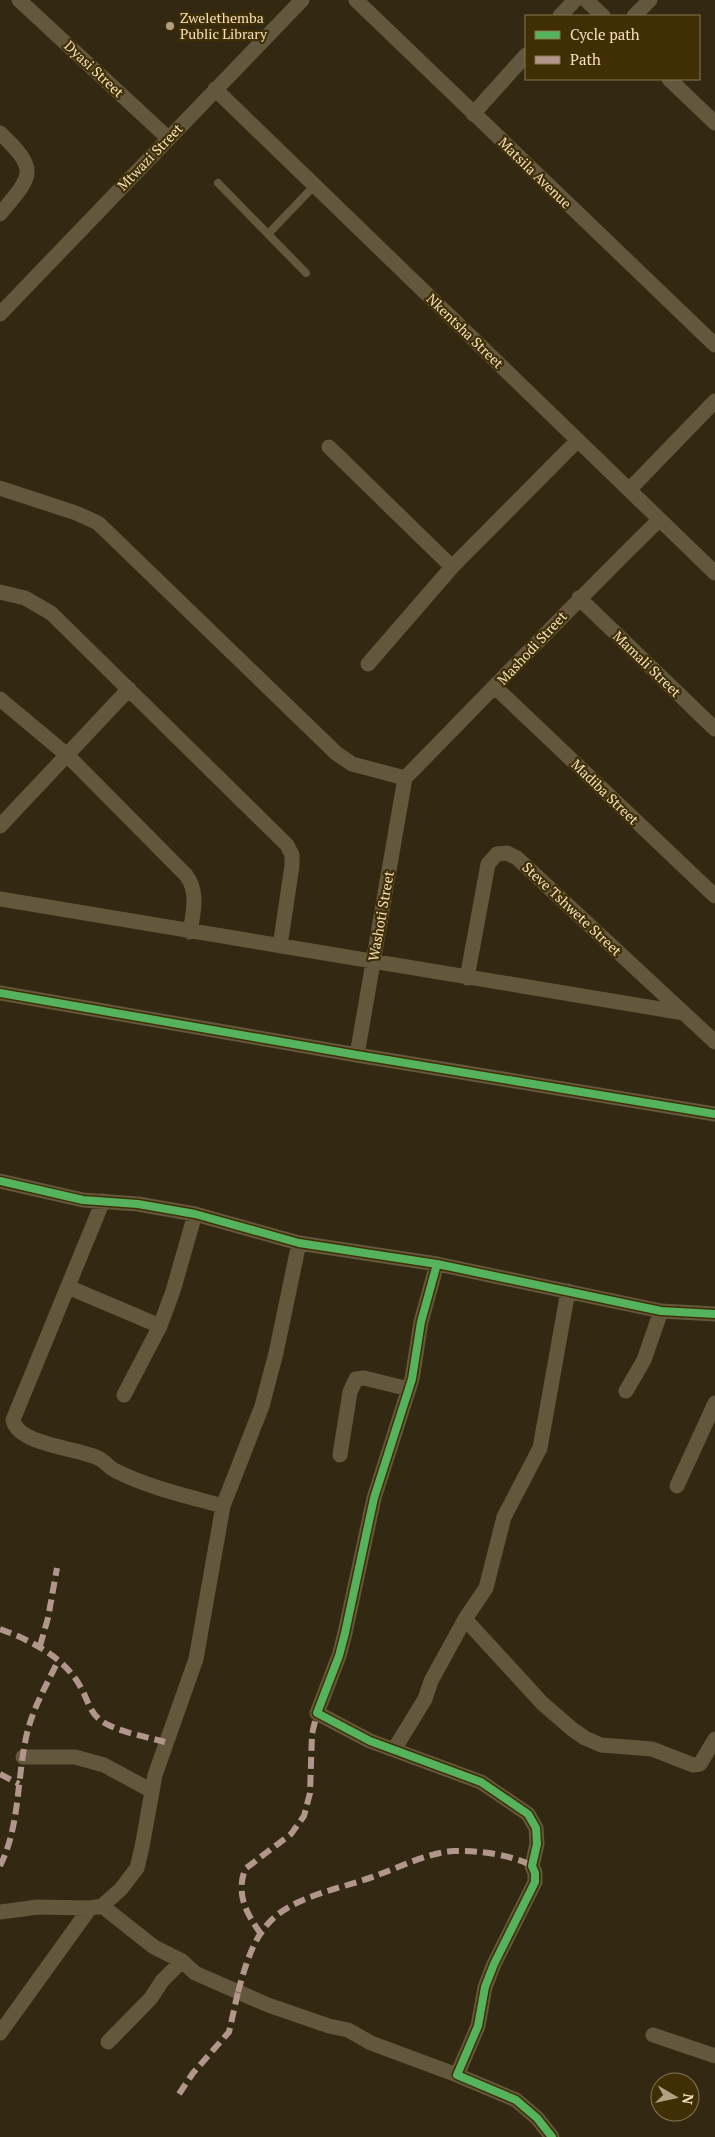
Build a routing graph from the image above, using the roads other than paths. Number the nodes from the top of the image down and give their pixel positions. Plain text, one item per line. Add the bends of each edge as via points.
1 (19, 0) edge
2 (302, 0) edge
3 (356, 0) edge
4 (575, 0) edge
5 (586, 0) edge
6 (650, 0) edge
7 (561, 15) edge
8 (602, 15) edge
9 (635, 15) edge
10 (525, 56) edge
11 (670, 80) edge
12 (215, 90) junction
13 (474, 114) junction
14 (715, 123) edge
15 (0, 132) edge
16 (168, 138) junction
17 (218, 182) dead end
18 (314, 185) junction
19 (0, 214) edge
20 (269, 233) junction
21 (306, 273) dead end
22 (0, 314) edge
23 (715, 345) edge
24 (715, 401) edge
25 (578, 440) junction
26 (329, 447) dead end
27 (0, 488) edge
28 (630, 490) junction
29 (659, 520) junction
30 (452, 567) junction
31 (715, 573) edge
32 (0, 592) edge
33 (580, 598) junction
34 (368, 664) dead end
35 (495, 687) junction
36 (129, 689) junction
37 (0, 699) edge
38 (715, 729) edge
39 (67, 755) junction
40 (405, 778) junction
41 (0, 826) edge
42 (715, 896) edge
43 (0, 899) edge
44 (190, 932) junction
45 (280, 946) junction
46 (374, 962) junction
47 (467, 978) junction
48 (0, 993) edge
49 (684, 1013) junction
50 (715, 1042) edge
51 (357, 1055) junction
52 (715, 1114) edge
53 (0, 1181) edge
54 (103, 1202) junction
55 (195, 1214) junction
56 (299, 1243) junction
57 (437, 1264) junction
58 (68, 1287) junction
59 (568, 1291) junction
60 (661, 1311) junction
61 (715, 1314) edge
62 (160, 1326) junction
63 (409, 1389) junction
64 (626, 1391) dead end
65 (124, 1396) dead end
66 (715, 1403) edge
67 (340, 1455) dead end
68 (676, 1486) dead end
69 (223, 1506) junction
70 (465, 1619) junction
71 (715, 1739) edge
72 (395, 1748) junction
73 (23, 1757) dead end
74 (152, 1791) junction
75 (96, 1907) junction
76 (0, 1912) edge
77 (182, 1961) junction
78 (0, 2033) edge
79 (653, 2035) dead end
80 (108, 2042) dead end
81 (715, 2056) edge
82 (457, 2075) junction
83 (552, 2137) edge

1 - 16 street, Dyasi Street
2 - 12 street, Mtwazi Street
3 - 13 street, Matsila Avenue
4 - 7 street
5 - 8 street
6 - 9 street
10 - 13 street
11 - 14 street
12 - 16 street, Mtwazi Street
12 - 18 street, Nkentsha Street
13 - 23 street, Matsila Avenue
15 - 19 street via 18,150 26,164 27,174 23,186
16 - 22 street, Mtwazi Street
17 - 20 lane
18 - 20 lane
18 - 25 street, Nkentsha Street
20 - 21 lane
24 - 28 street
25 - 28 street, Nkentsha Street
25 - 30 street
26 - 30 street
27 - 40 street via 98,523 336,753 352,764
28 - 29 street, Nkentsha Street
29 - 31 street, Nkentsha Street
29 - 33 street, Mashodi Street
30 - 34 street
32 - 36 street via 25,598 51,613
33 - 35 street, Mashodi Street
33 - 38 street, Mamali Street
35 - 40 street, Mashodi Street
35 - 42 street, Madiba Street
36 - 39 street
36 - 45 street via 288,845 292,866
37 - 39 street
39 - 41 street
39 - 44 street via 190,881 194,900
40 - 46 street, Washoti Street
43 - 44 street
44 - 45 street
45 - 46 street
46 - 47 street
46 - 51 street, Washoti Street
47 - 49 street
47 - 49 street, Steve Tshwete Street via 488,864 497,854 507,853 517,858
48 - 51 street
49 - 50 street, Steve Tshwete Street
51 - 52 street
53 - 54 street
54 - 55 street via 138,1204
54 - 58 street
55 - 56 street
55 - 62 street
56 - 57 street
56 - 69 street via 262,1406
57 - 59 street
57 - 63 street via 424,1308
58 - 62 street
58 - 69 street via 13,1420 17,1429 52,1445 98,1457 117,1472 148,1484
59 - 60 street
59 - 70 street via 542,1441 504,1517 486,1588
60 - 61 street
60 - 64 street via 644,1360
62 - 65 street
63 - 67 street via 356,1379 350,1392
63 - 72 street via 374,1498 339,1656 317,1713 370,1741
66 - 68 street
69 - 74 street via 196,1659 165,1742
70 - 71 street via 555,1715 585,1738 601,1744 652,1749 693,1765 700,1764
70 - 72 street via 425,1699
72 - 82 street via 481,1782 528,1814 536,1828 532,1866 535,1882 484,1987 478,2026
73 - 74 street via 75,1757 104,1765
74 - 75 street via 137,1868 121,1889
75 - 76 street via 38,1907
75 - 77 street via 154,1947
75 - 78 street
77 - 80 street
77 - 82 street via 195,1973 268,2005 348,2030 371,2043
79 - 81 street
82 - 83 street via 516,2100

